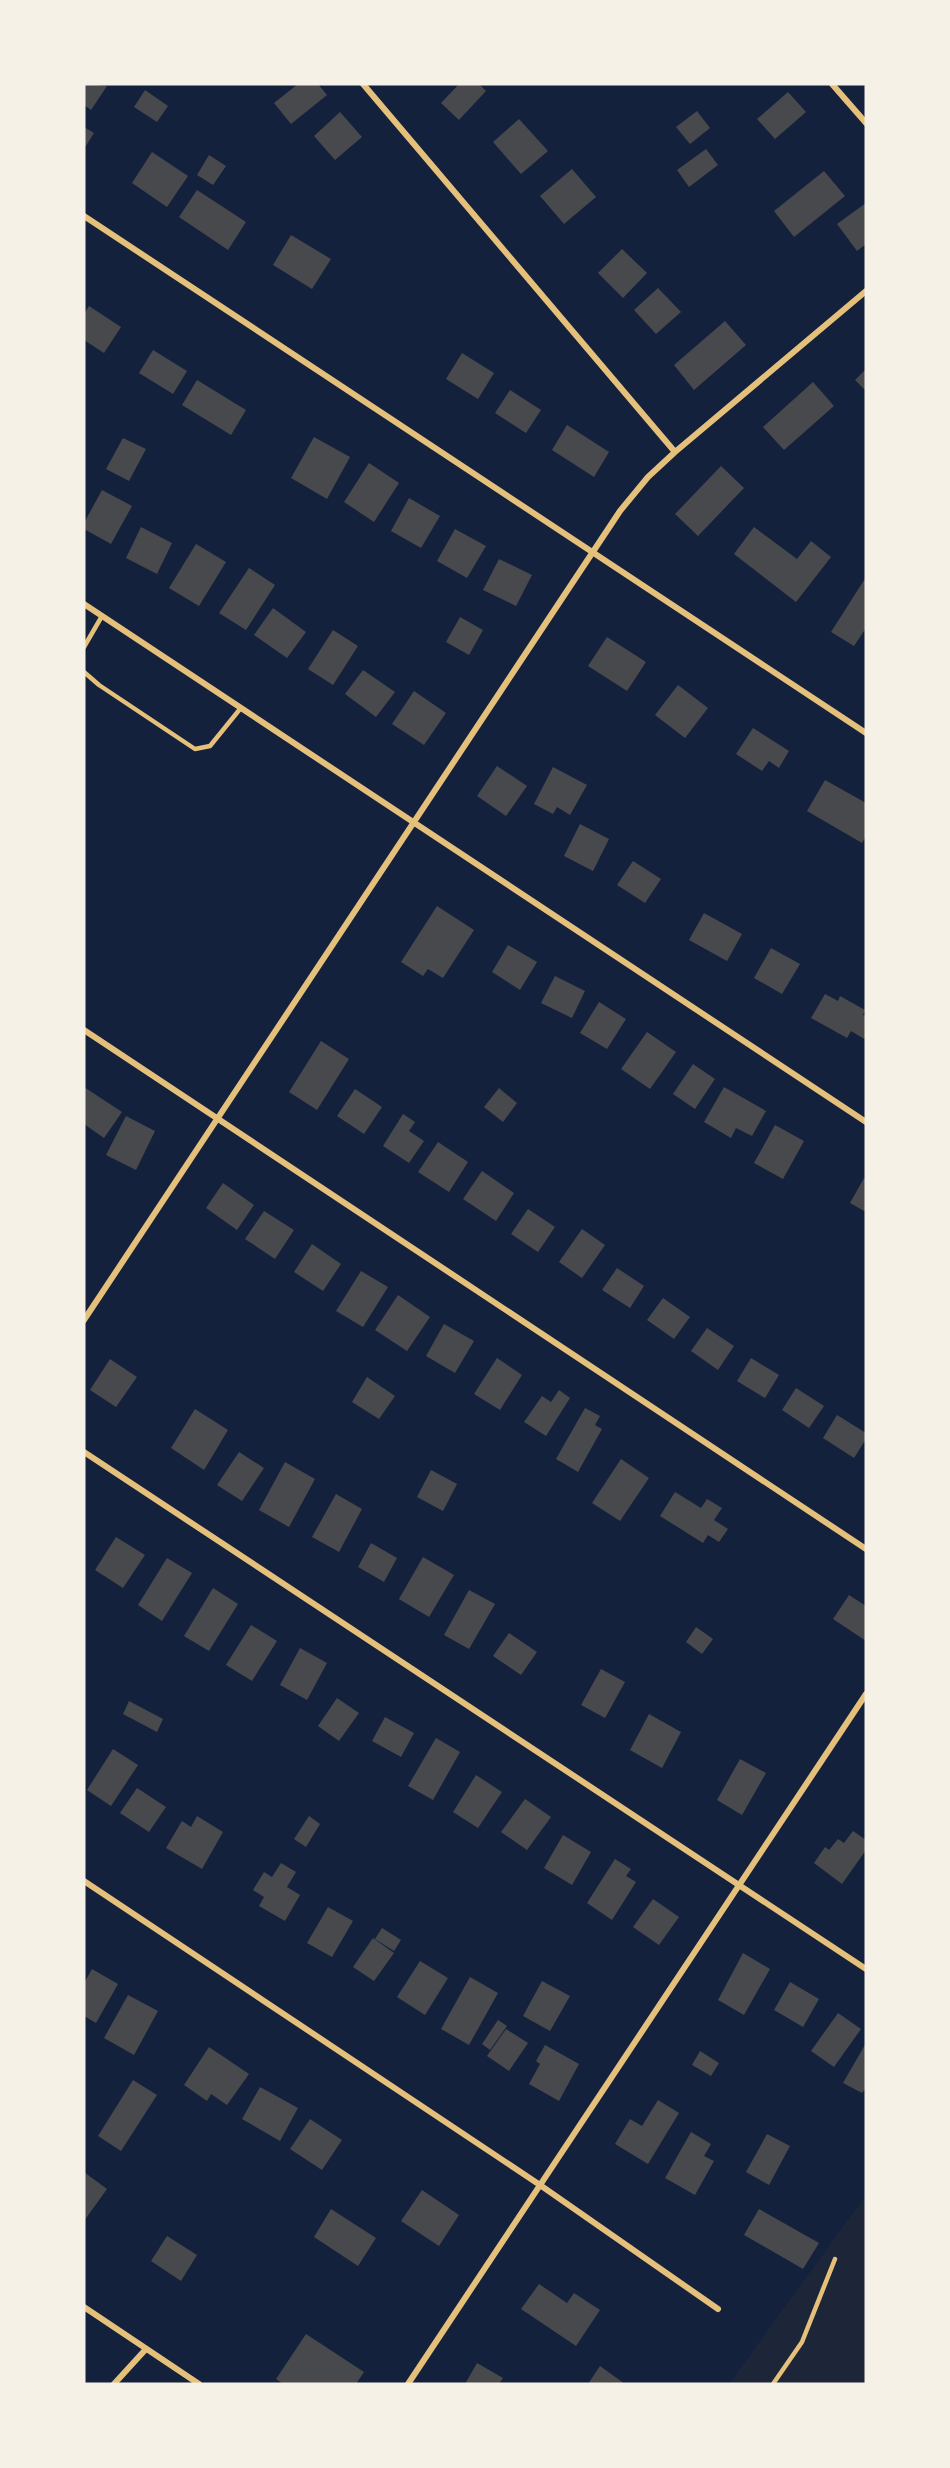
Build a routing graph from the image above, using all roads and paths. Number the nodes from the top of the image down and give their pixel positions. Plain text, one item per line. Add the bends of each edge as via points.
1 (363, 84) edge
2 (832, 84) edge
3 (866, 123) edge
4 (84, 216) edge
5 (866, 291) edge
6 (675, 452) junction
7 (591, 550) junction
8 (84, 604) edge
9 (102, 616) junction
10 (84, 647) edge
11 (84, 672) edge
12 (240, 709) junction
13 (866, 733) edge
14 (412, 822) junction
15 (84, 1030) edge
16 (217, 1118) junction
17 (866, 1122) edge
18 (84, 1320) edge
19 (84, 1452) edge
20 (866, 1549) edge
21 (866, 1694) edge
22 (84, 1881) edge
23 (740, 1885) junction
24 (866, 1970) edge
25 (540, 2185) junction
26 (835, 2259) dead end
27 (84, 2307) edge
28 (718, 2309) dead end
29 (146, 2349) junction
30 (114, 2384) edge
31 (199, 2384) edge
32 (408, 2384) edge
33 (773, 2384) edge

1 - 6 street
2 - 3 street
4 - 7 street
5 - 6 street
6 - 7 street via 648,477
7 - 13 street
7 - 14 street
8 - 9 street
9 - 10 lane
9 - 12 street
11 - 12 lane via 195,749 210,746
12 - 14 street
14 - 16 street
14 - 17 street
15 - 16 street
16 - 18 street
16 - 20 street
19 - 23 street
21 - 23 street
22 - 25 street
23 - 24 street
23 - 25 street
25 - 28 street
25 - 32 street
26 - 33 lane via 802,2342
27 - 29 street
29 - 30 street
29 - 31 street

